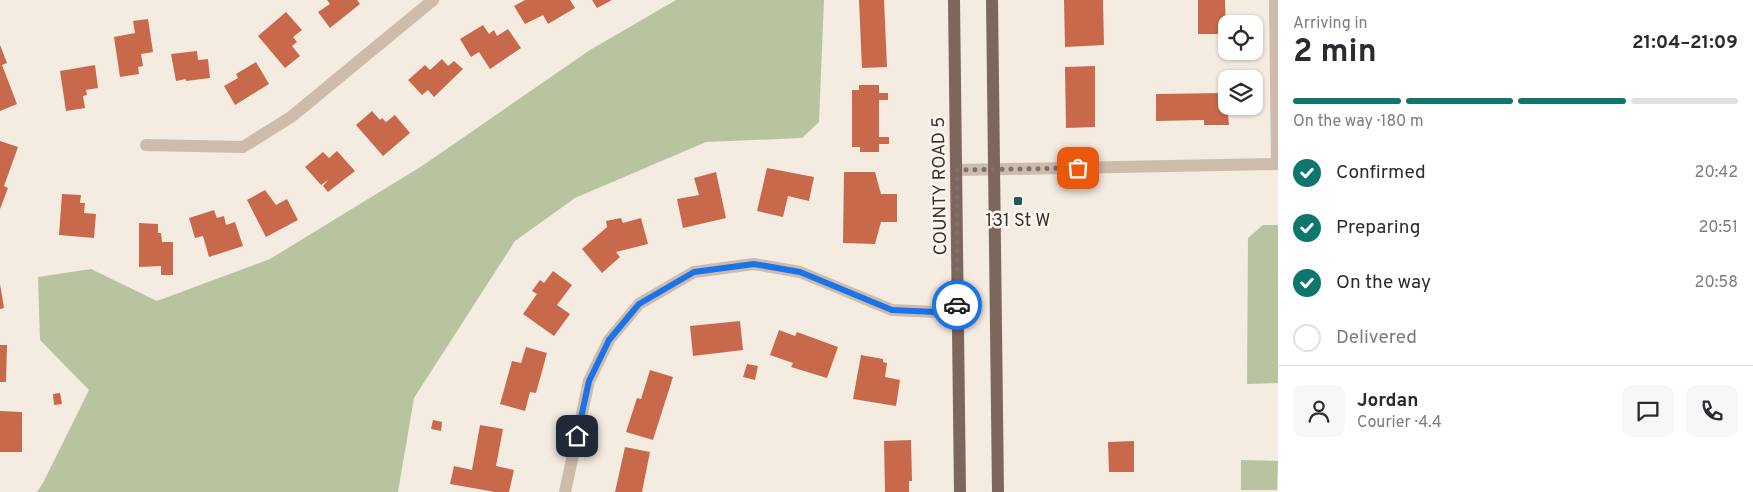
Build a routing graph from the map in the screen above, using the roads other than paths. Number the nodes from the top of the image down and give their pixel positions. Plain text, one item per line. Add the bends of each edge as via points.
1 (954, 0) edge
2 (992, 0) edge
3 (1275, 0) edge
4 (426, 2) edge
5 (146, 145) dead end
6 (1277, 164) edge
7 (995, 169) junction
8 (957, 170) junction
9 (957, 313) junction
10 (565, 492) edge
11 (960, 492) edge
12 (998, 492) edge

1 - 8 main road, COUNTY ROAD 5
2 - 7 main road
3 - 6 street
4 - 5 street via 291,117 243,147
6 - 7 street
7 - 8 street
7 - 12 main road
8 - 9 main road, COUNTY ROAD 5
9 - 10 street via 892,310 800,272 754,264 694,272 639,304 609,340 589,381
9 - 11 main road, COUNTY ROAD 5

